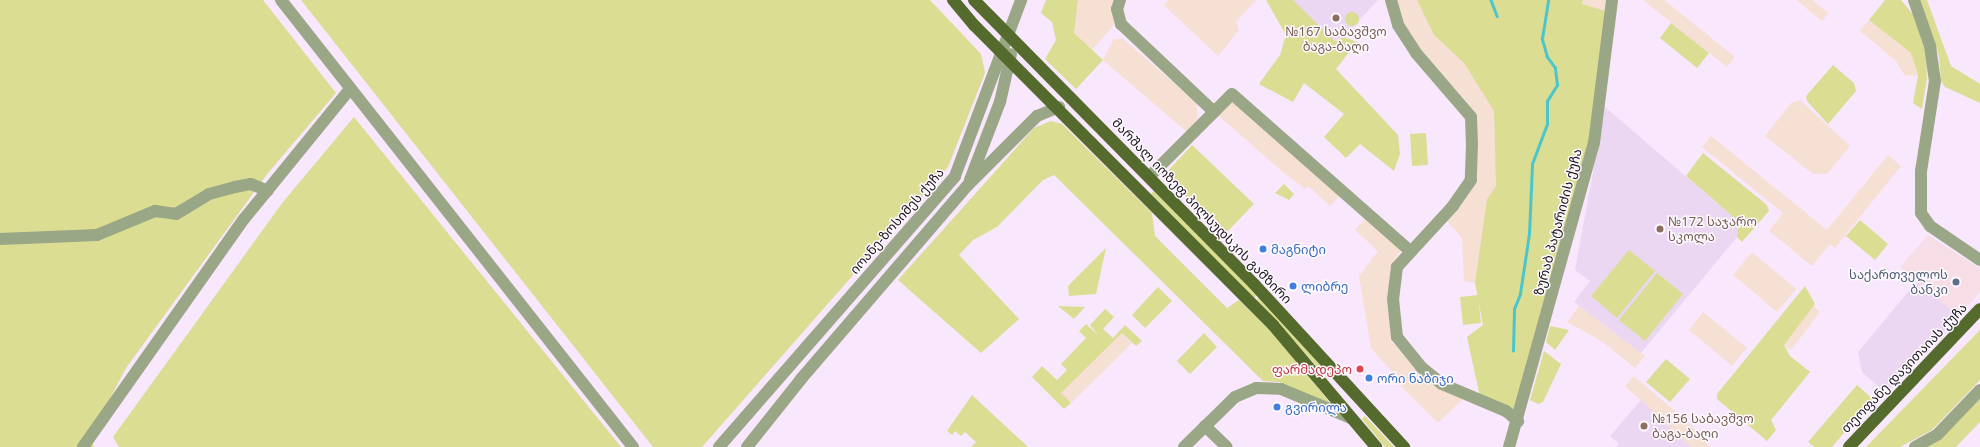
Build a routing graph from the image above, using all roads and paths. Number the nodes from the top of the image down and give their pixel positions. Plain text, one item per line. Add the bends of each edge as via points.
1 (281, 0) edge
2 (953, 0) edge
3 (974, 0) edge
4 (1021, 0) edge
5 (1120, 0) edge
6 (1391, 0) edge
7 (1612, 0) edge
8 (1914, 0) edge
9 (1009, 34) junction
10 (1003, 53) junction
11 (1012, 61) junction
12 (350, 89) junction
13 (1059, 107) junction
14 (1214, 112) junction
15 (1149, 177) junction
16 (949, 183) junction
17 (1138, 188) junction
18 (964, 189) junction
19 (268, 191) junction
20 (0, 239) edge
21 (1409, 250) junction
22 (1980, 260) edge
23 (1980, 309) edge
24 (1980, 390) edge
25 (1366, 406) junction
26 (1351, 418) junction
27 (1518, 421) junction
28 (1205, 426) junction
29 (83, 447) edge
30 (633, 447) edge
31 (719, 447) edge
32 (747, 447) edge
33 (1184, 447) edge
34 (1227, 447) edge
35 (1376, 447) edge
36 (1404, 447) edge
37 (1509, 447) edge
38 (1849, 447) edge
39 (1915, 447) edge

1 - 12 street
2 - 10 main road
3 - 9 main road, მარშალ იოზეფ პილსუდსკის გამზირი
4 - 9 street, იოანე-ზოსიმეს ქუჩა
5 - 14 street via 1117,10 1121,24
6 - 21 street via 1398,25 1416,53 1471,117 1471,180 1453,206
7 - 27 street, ზურაბ პატარიძის ქუჩა via 1594,142
8 - 22 street via 1930,46 1935,81 1921,171 1919,208 1930,226
9 - 10 street, იოანე-ზოსიმეს ქუჩა
9 - 11 street
9 - 15 main road, მარშალ იოზეფ პილსუდსკის გამზირი
10 - 11 main road
10 - 16 street, იოანე-ზოსიმეს ქუჩა via 955,176
11 - 13 main road
11 - 18 street via 1000,102
12 - 19 street
12 - 30 street
13 - 17 main road
13 - 18 street via 1037,116
14 - 15 street
14 - 21 street via 1232,94
15 - 17 main road
15 - 25 main road, მარშალ იოზეფ პილსუდსკის გამზირი via 1254,284
16 - 18 street
16 - 31 street, იოანე-ზოსიმეს ქუჩა
17 - 26 main road via 1273,325
18 - 32 street via 801,379
19 - 20 street via 251,184 234,187 209,194 176,214 155,211 97,234
19 - 29 street
21 - 27 street via 1396,273 1393,299 1397,337 1421,367 1442,384 1506,411
23 - 38 main road, თეოფანე დავითაიას ქუჩა
24 - 39 street via 1938,434
25 - 26 main road
25 - 36 main road, მარშალ იოზეფ პილსუდსკის გამზირი
26 - 28 street via 1314,406 1289,392 1256,388 1235,397
26 - 35 main road
27 - 37 street, ზურაბ პატარიძის ქუჩა
28 - 33 street
28 - 34 street

